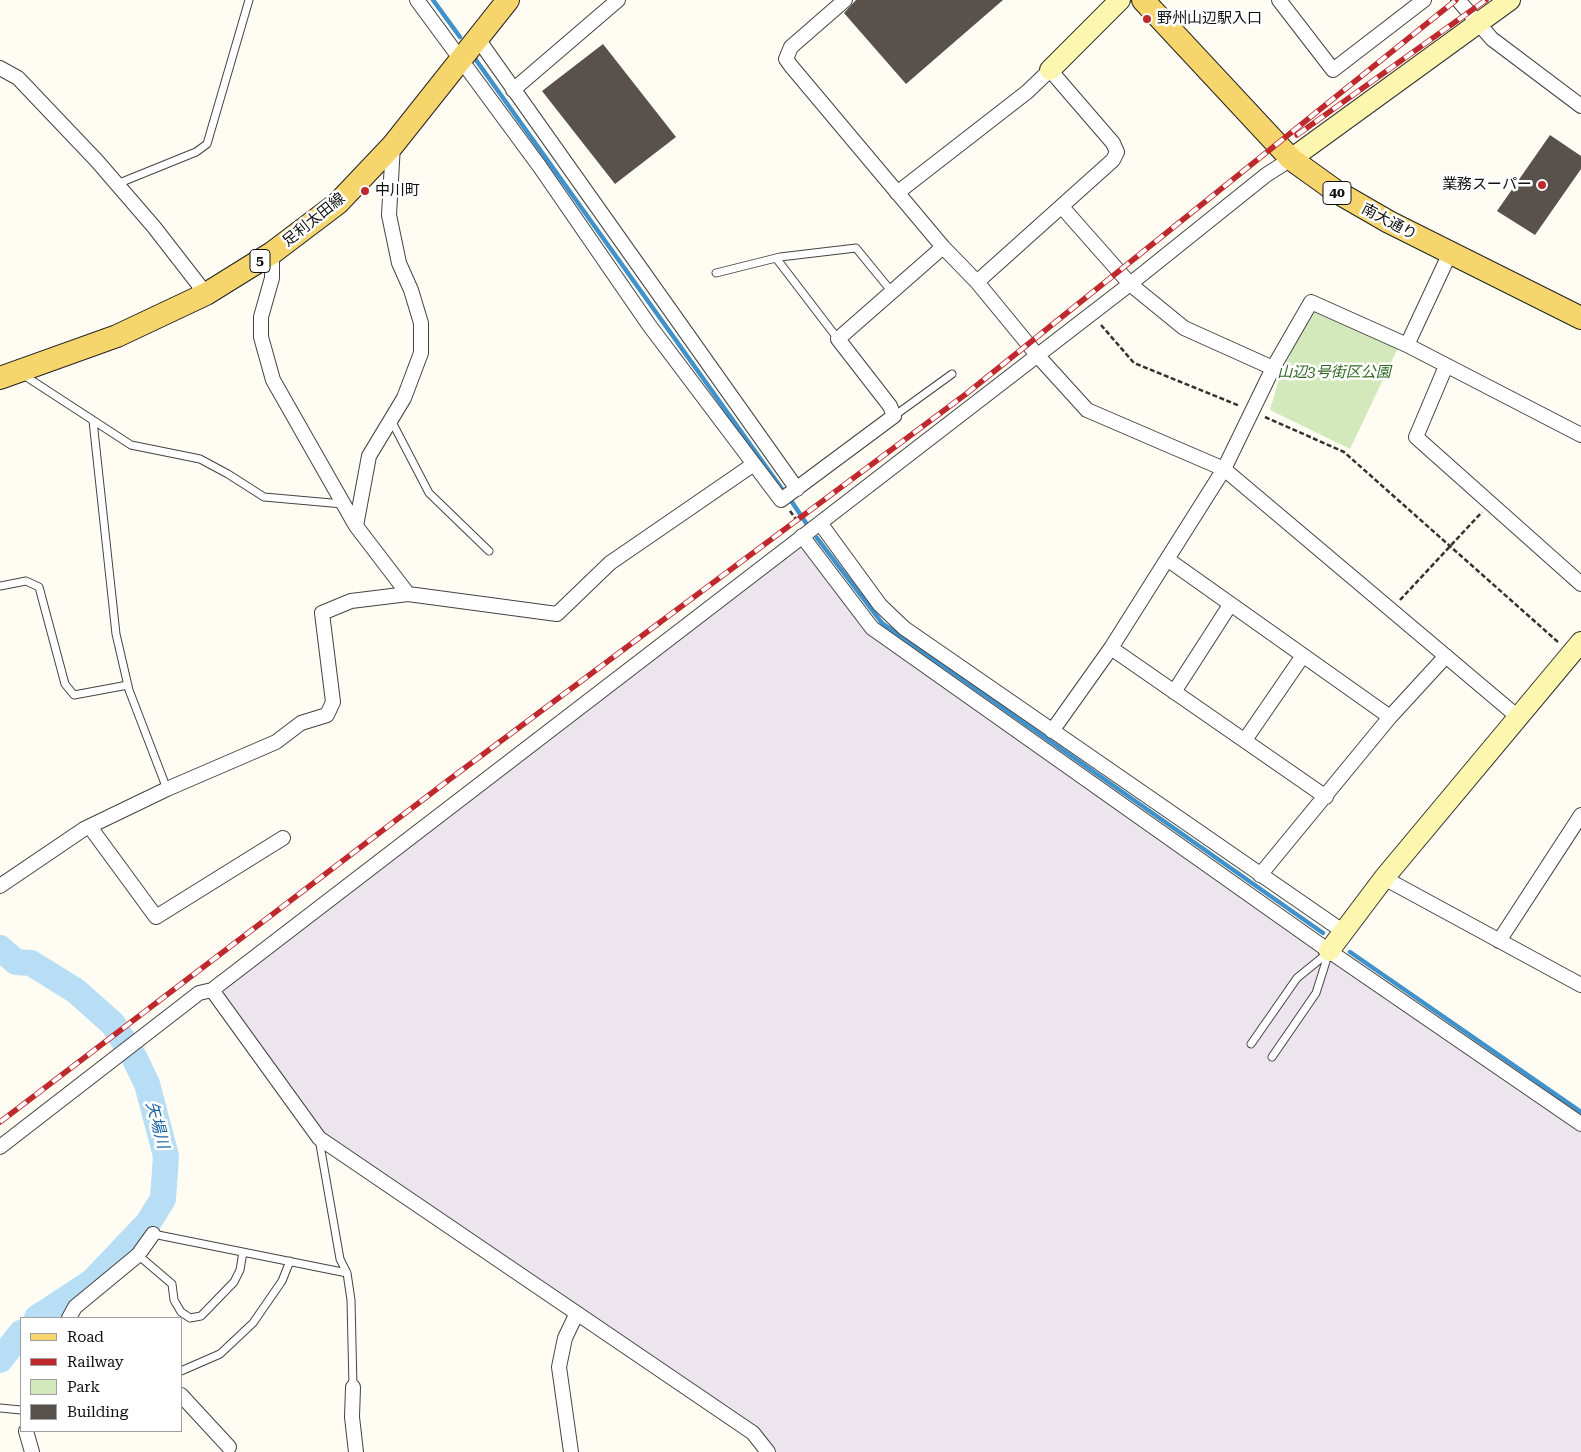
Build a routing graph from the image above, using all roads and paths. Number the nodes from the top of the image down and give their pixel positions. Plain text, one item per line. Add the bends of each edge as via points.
1 (248, 0) edge
2 (417, 0) edge
3 (508, 0) edge
4 (618, 0) edge
5 (845, 0) edge
6 (1120, 0) edge
7 (1143, 0) edge
8 (1280, 0) edge
9 (1424, 0) edge
10 (1458, 0) edge
11 (1510, 0) edge
12 (1477, 24) junction
13 (478, 39) junction
14 (461, 61) junction
15 (0, 68) edge
16 (1050, 70) junction
17 (513, 90) junction
18 (1581, 106) edge
19 (393, 145) junction
20 (1290, 159) junction
21 (117, 184) junction
22 (897, 193) junction
23 (1062, 207) junction
24 (943, 247) junction
25 (272, 253) junction
26 (1450, 253) junction
27 (776, 258) junction
28 (716, 273) dead end
29 (977, 282) junction
30 (1130, 284) junction
31 (892, 292) junction
32 (206, 294) junction
33 (1092, 313) junction
34 (1581, 318) edge
35 (838, 339) junction
36 (1407, 345) junction
37 (1037, 355) junction
38 (1446, 366) junction
39 (1273, 368) junction
40 (952, 374) dead end
41 (10, 375) edge
42 (1253, 412) junction
43 (894, 416) junction
44 (391, 420) junction
45 (93, 421) junction
46 (1581, 436) edge
47 (754, 464) junction
48 (1224, 469) junction
49 (797, 489) junction
50 (344, 504) junction
51 (1490, 504) junction
52 (786, 506) dead end
53 (820, 523) junction
54 (356, 526) junction
55 (800, 530) junction
56 (1450, 546) junction
57 (490, 551) dead end
58 (1167, 560) junction
59 (1581, 584) edge
60 (0, 586) edge
61 (408, 594) junction
62 (1230, 606) junction
63 (1391, 610) junction
64 (1111, 648) junction
65 (1577, 652) edge
66 (1302, 656) junction
67 (1446, 656) junction
68 (128, 685) junction
69 (1174, 692) junction
70 (1390, 717) junction
71 (1518, 717) junction
72 (1052, 731) junction
73 (1245, 740) junction
74 (167, 789) junction
75 (1326, 797) junction
76 (1581, 814) edge
77 (90, 827) junction
78 (283, 838) dead end
79 (1260, 875) junction
80 (1384, 878) junction
81 (0, 886) edge
82 (1344, 932) junction
83 (1498, 940) junction
84 (1329, 951) junction
85 (1581, 985) edge
86 (212, 990) junction
87 (1251, 1044) dead end
88 (1272, 1057) dead end
89 (1581, 1124) edge
90 (319, 1138) junction
91 (0, 1147) edge
92 (153, 1234) joint
93 (243, 1252) junction
94 (138, 1255) junction
95 (290, 1261) junction
96 (347, 1272) junction
97 (576, 1315) junction
98 (73, 1316) edge
99 (182, 1371) edge
100 (354, 1387) joint
101 (182, 1396) edge
102 (0, 1408) edge
103 (20, 1410) edge
104 (26, 1432) edge
105 (228, 1450) edge
106 (32, 1452) edge
107 (356, 1452) edge
108 (571, 1452) edge
109 (768, 1452) edge

1 - 21 lane via 207,144 196,152
2 - 14 street
3 - 13 main road, 足利太田線 / 5
4 - 17 street
5 - 22 street via 791,47 786,58
6 - 16 street
7 - 20 main road, 南大通り / 40
8 - 9 street via 1333,70
10 - 12 street
11 - 12 street
12 - 18 street
12 - 20 street
13 - 14 main road, 足利太田線 / 5
13 - 17 street
14 - 19 main road, 足利太田線 / 5
14 - 47 street via 540,167 649,325
15 - 21 street via 18,78
16 - 22 street via 1027,92
16 - 23 street via 1113,143 1117,152 1113,160
17 - 49 street
19 - 25 main road, 足利太田線 / 5 via 338,203
19 - 44 street via 389,215 399,262 421,323 421,353 404,398
20 - 26 main road, 南大通り / 40 via 1362,208
20 - 30 street
21 - 32 street
22 - 24 street
23 - 29 street
23 - 30 street
24 - 29 street
24 - 31 street
25 - 32 main road, 足利太田線 / 5
25 - 50 street via 272,278 261,317 261,337 273,380
26 - 34 main road, 南大通り / 40
26 - 36 street
27 - 28 lane
27 - 31 lane via 856,248
27 - 35 lane
29 - 37 street
30 - 33 street
30 - 39 street via 1184,328
31 - 35 street
32 - 41 main road, 足利太田線 / 5 via 117,336
33 - 37 street
33 - 42 path via 1134,363
35 - 43 street via 890,406
36 - 38 street
36 - 39 street via 1311,302
37 - 48 street via 1087,410
37 - 53 street
38 - 46 street
38 - 51 street via 1416,437
39 - 42 street
40 - 43 lane
41 - 45 lane
42 - 48 street
42 - 56 path via 1344,452
43 - 49 street
44 - 54 street via 369,456
44 - 57 lane via 429,493
45 - 50 lane via 131,444 200,459 264,497
45 - 68 lane via 116,634
47 - 49 street via 781,500
47 - 61 street via 610,563 557,614
48 - 58 street
48 - 63 street
50 - 54 street
51 - 56 path
51 - 59 street
52 - 55 path
53 - 55 street
53 - 72 street via 880,605 904,628
54 - 61 street
55 - 84 street via 872,628
55 - 86 street
56 - 63 path
56 - 65 path
58 - 62 street
58 - 64 street
60 - 68 lane via 26,582 39,587 65,684 74,695
61 - 74 street via 351,601 322,613 333,702 327,715 300,723 276,742
62 - 66 street
62 - 69 street
63 - 67 street
64 - 69 street
64 - 72 street
65 - 71 street
66 - 70 street
66 - 73 street
67 - 70 street
67 - 71 street
68 - 74 lane
69 - 73 street
70 - 75 street
71 - 80 street
72 - 79 street
73 - 75 street
74 - 77 street
75 - 79 street
76 - 83 street
77 - 78 street via 156,917
77 - 81 street
79 - 82 street
80 - 82 street
80 - 83 street
82 - 84 street
83 - 85 street
84 - 87 lane via 1297,978
84 - 88 lane via 1316,993
84 - 89 street
86 - 90 street
86 - 91 street via 198,993
90 - 96 lane via 340,1259
90 - 97 street
92 - 93 lane
92 - 94 street
93 - 94 lane via 234,1282 201,1316 190,1318 181,1312 174,1300 172,1284
93 - 95 lane
94 - 98 street
95 - 96 lane
95 - 99 lane via 282,1281 253,1322 220,1354
96 - 100 lane
97 - 108 street via 565,1338 559,1367
97 - 109 street via 753,1434
100 - 107 street via 352,1417
101 - 105 street
102 - 103 lane
104 - 106 street

